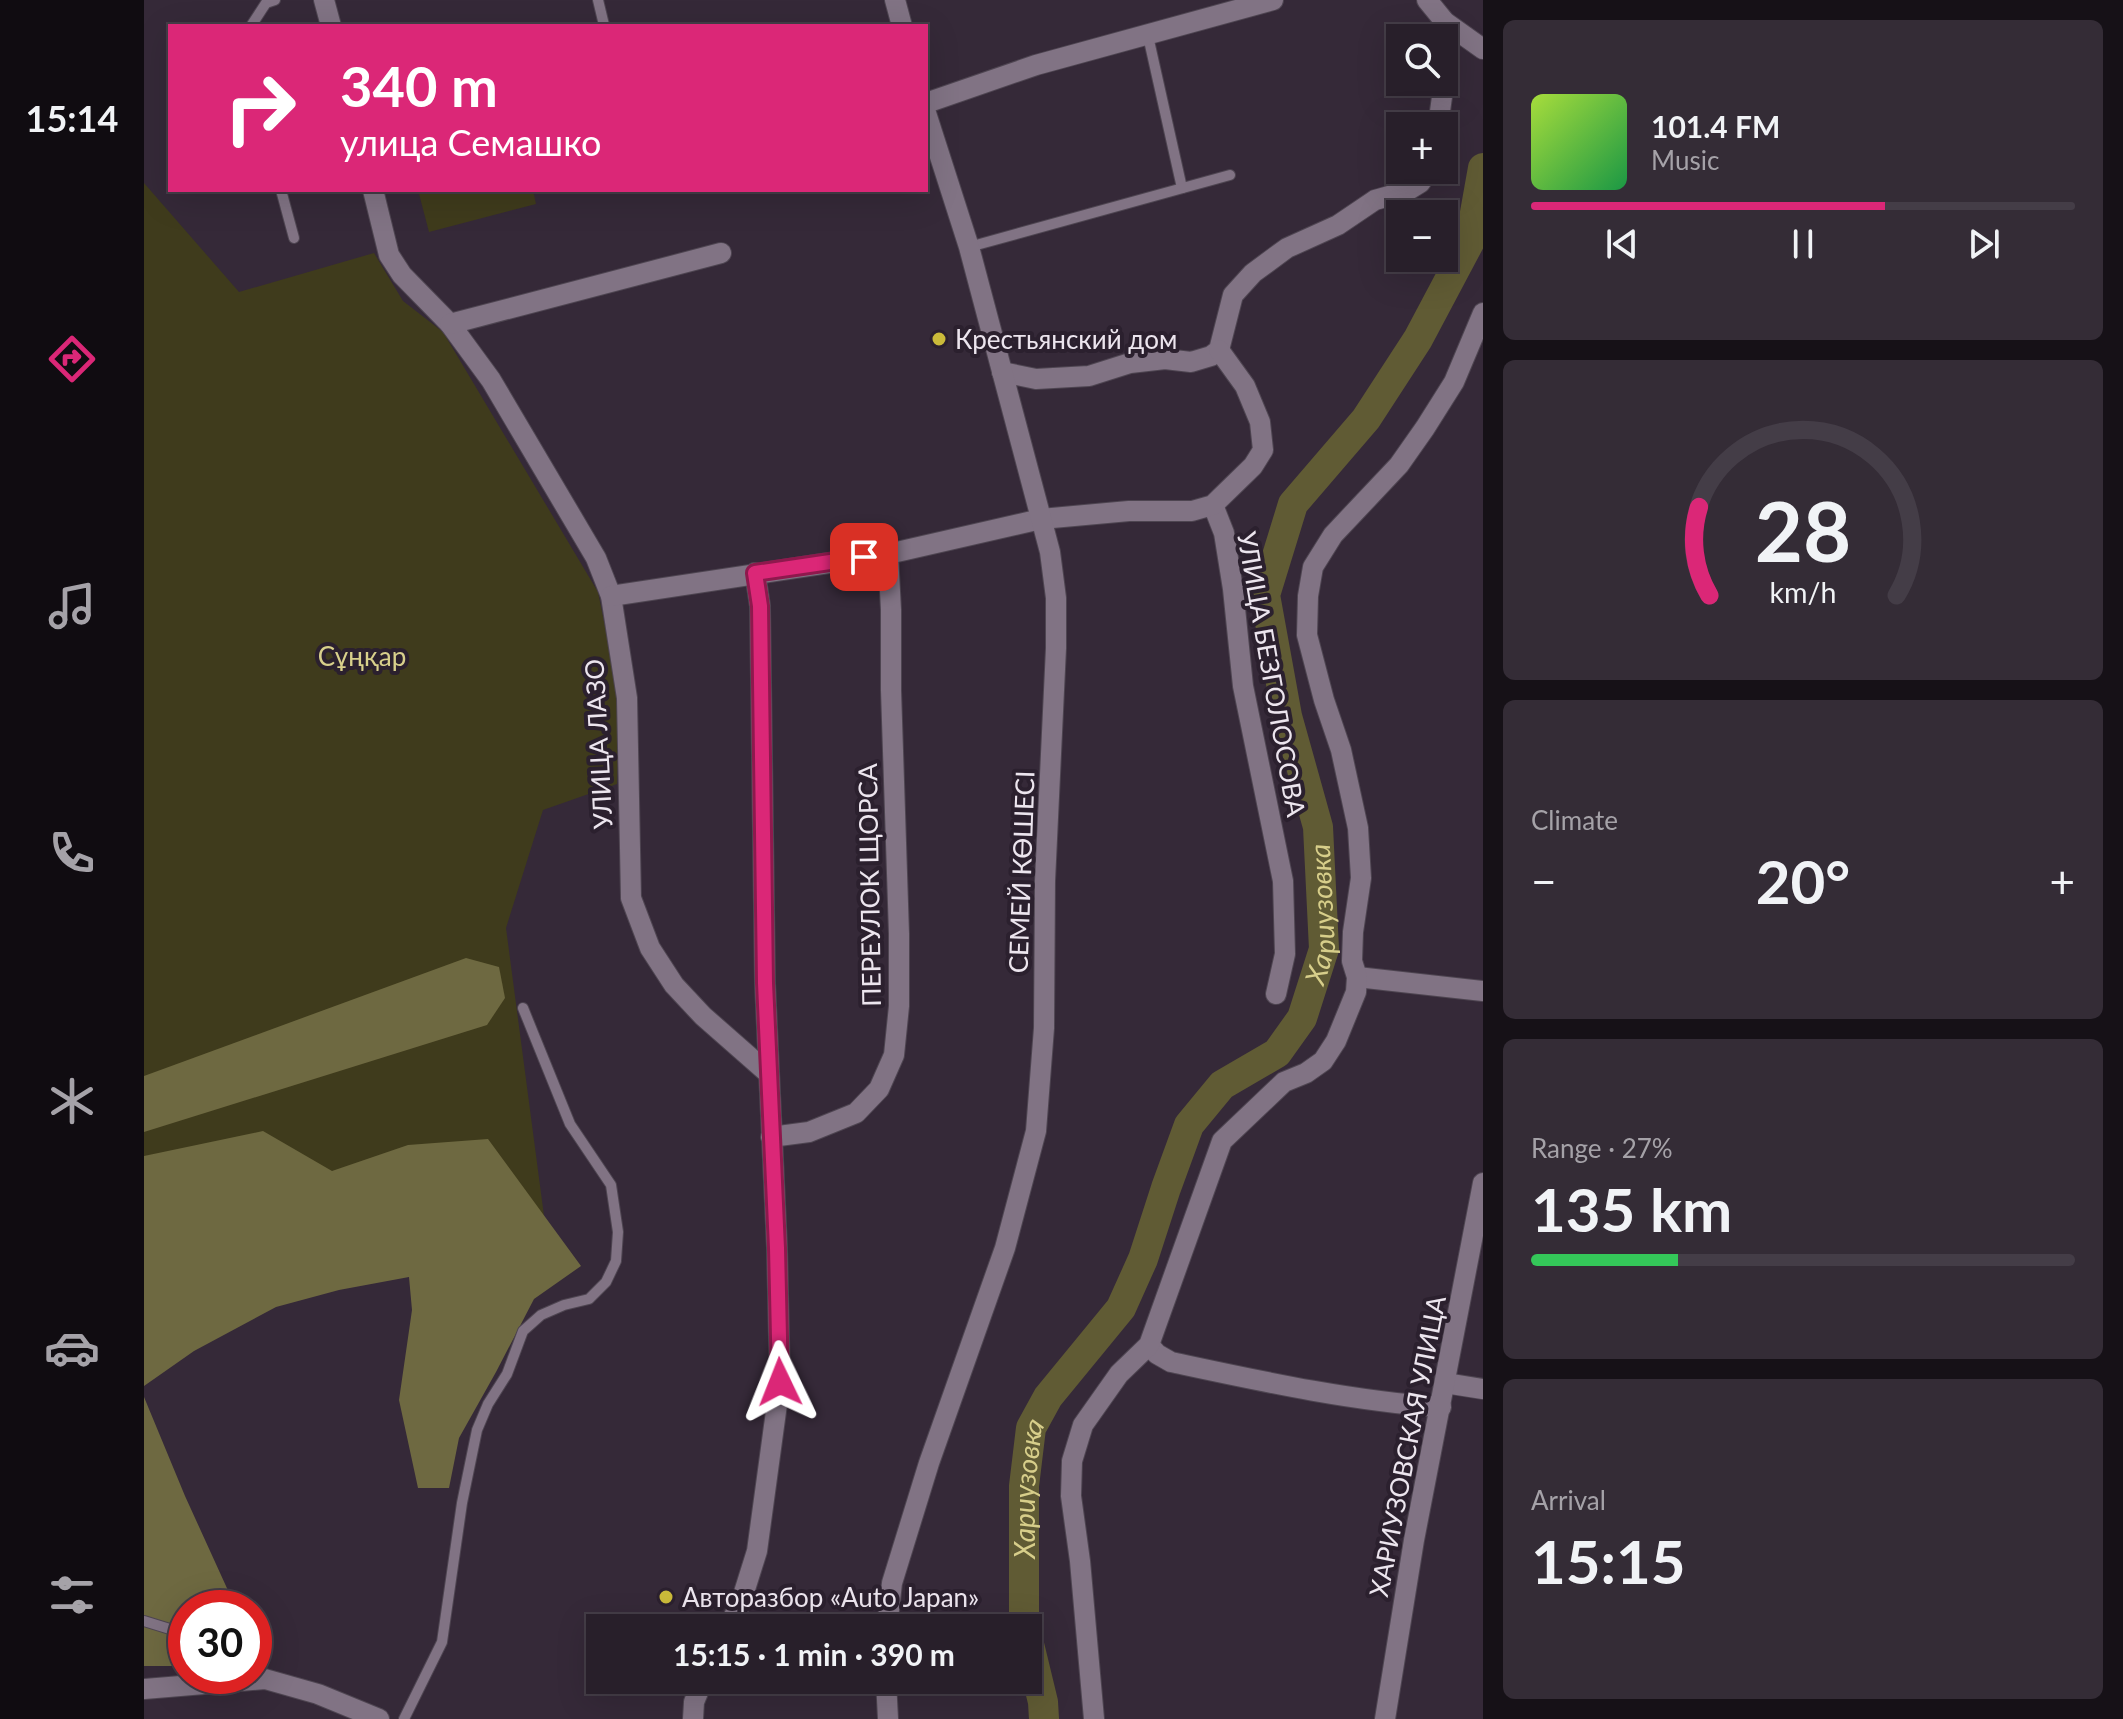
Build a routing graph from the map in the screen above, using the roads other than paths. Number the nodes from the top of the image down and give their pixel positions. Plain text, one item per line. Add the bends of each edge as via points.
1 (275, 0) edge
2 (324, 0) edge
3 (598, 0) edge
4 (895, 0) edge
5 (1273, 0) edge
6 (1427, 0) edge
7 (1445, 22) joint
8 (252, 24) edge
9 (330, 24) edge
10 (604, 24) edge
11 (901, 24) edge
12 (1148, 36) junction
13 (1483, 49) edge
14 (928, 102) edge
15 (928, 119) edge
16 (1230, 175) dead end
17 (1418, 184) edge
18 (1182, 188) junction
19 (282, 192) edge
20 (373, 192) edge
21 (294, 238) dead end
22 (969, 247) junction
23 (721, 253) dead end
24 (1483, 313) edge
25 (450, 324) junction
26 (1219, 350) junction
27 (1002, 372) junction
28 (1213, 505) junction
29 (1041, 519) junction
30 (888, 554) junction
31 (755, 573) junction
32 (611, 596) junction
33 (1357, 977) junction
34 (1483, 991) edge
35 (1276, 994) dead end
36 (523, 1008) dead end
37 (769, 1074) junction
38 (771, 1137) junction
39 (1483, 1183) edge
40 (1149, 1345) junction
41 (1445, 1383) junction
42 (1483, 1389) edge
43 (1441, 1407) junction
44 (735, 1614) edge
45 (889, 1614) edge
46 (144, 1621) edge
47 (168, 1628) edge
48 (272, 1679) edge
49 (168, 1687) edge
50 (144, 1689) edge
51 (697, 1694) edge
52 (887, 1694) edge
53 (379, 1719) edge
54 (404, 1719) edge
55 (693, 1719) edge
56 (888, 1719) edge
57 (1094, 1719) edge
58 (1385, 1719) edge

1 - 8 lane via 266,3
2 - 9 street
3 - 10 lane
4 - 11 street
5 - 12 street
6 - 7 street
7 - 13 street
12 - 14 street via 1036,65
12 - 18 lane
15 - 22 street, СЕМЕЙ КӨШЕСІ
16 - 18 lane
17 - 26 street via 1375,200 1253,273 1233,295
18 - 22 lane
19 - 21 lane
20 - 25 street, УЛИЦА ЛАЗО via 389,255
22 - 27 street, СЕМЕЙ КӨШЕСІ
23 - 25 street
24 - 33 street via 1454,382 1425,428 1399,465 1333,535 1313,567 1307,635 1358,828 1361,878 1352,961
25 - 32 street, УЛИЦА ЛАЗО via 491,380 596,558
26 - 27 street via 1191,362 1130,363 1089,376 1036,379
26 - 28 street, УЛИЦА БЕЗГОЛОСОВА via 1245,386 1260,422 1263,450
27 - 29 street, СЕМЕЙ КӨШЕСІ
28 - 29 street, УЛИЦА БЕЗГОЛОСОВА via 1192,511
28 - 35 street, УЛИЦА БЕЗГОЛОСОВА via 1224,533 1243,686 1283,881 1285,954
29 - 30 street, УЛИЦА БЕЗГОЛОСОВА
29 - 45 street, СЕМЕЙ КӨШЕСІ via 1056,598 1056,648 1036,1131 1005,1248 892,1583
30 - 31 street, УЛИЦА БЕЗГОЛОСОВА
30 - 38 street, ПЕРЕУЛОК ЩОРСА via 899,934 894,1055 879,1089 856,1113 809,1132
31 - 32 street, УЛИЦА БЕЗГОЛОСОВА
31 - 37 street via 760,606
32 - 37 street, УЛИЦА ЛАЗО via 627,698 631,898 650,948 674,985
33 - 34 street
33 - 40 street via 1356,992 1323,1061 1284,1082 1222,1141
36 - 54 lane via 570,1124 611,1185 616,1261 606,1282 589,1299 541,1315 523,1331 507,1374 488,1404 477,1430 462,1503 442,1642
37 - 38 street
38 - 44 street via 780,1382 757,1551
39 - 41 street, ХАРИУЗОВСКАЯ УЛИЦА
40 - 43 street via 1171,1362 1263,1382
40 - 57 street via 1119,1374 1083,1425 1072,1461
41 - 42 street
41 - 43 street, ХАРИУЗОВСКАЯ УЛИЦА
43 - 58 street, ХАРИУЗОВСКАЯ УЛИЦА
46 - 47 lane
48 - 53 street
49 - 50 street
51 - 55 street
52 - 56 street

